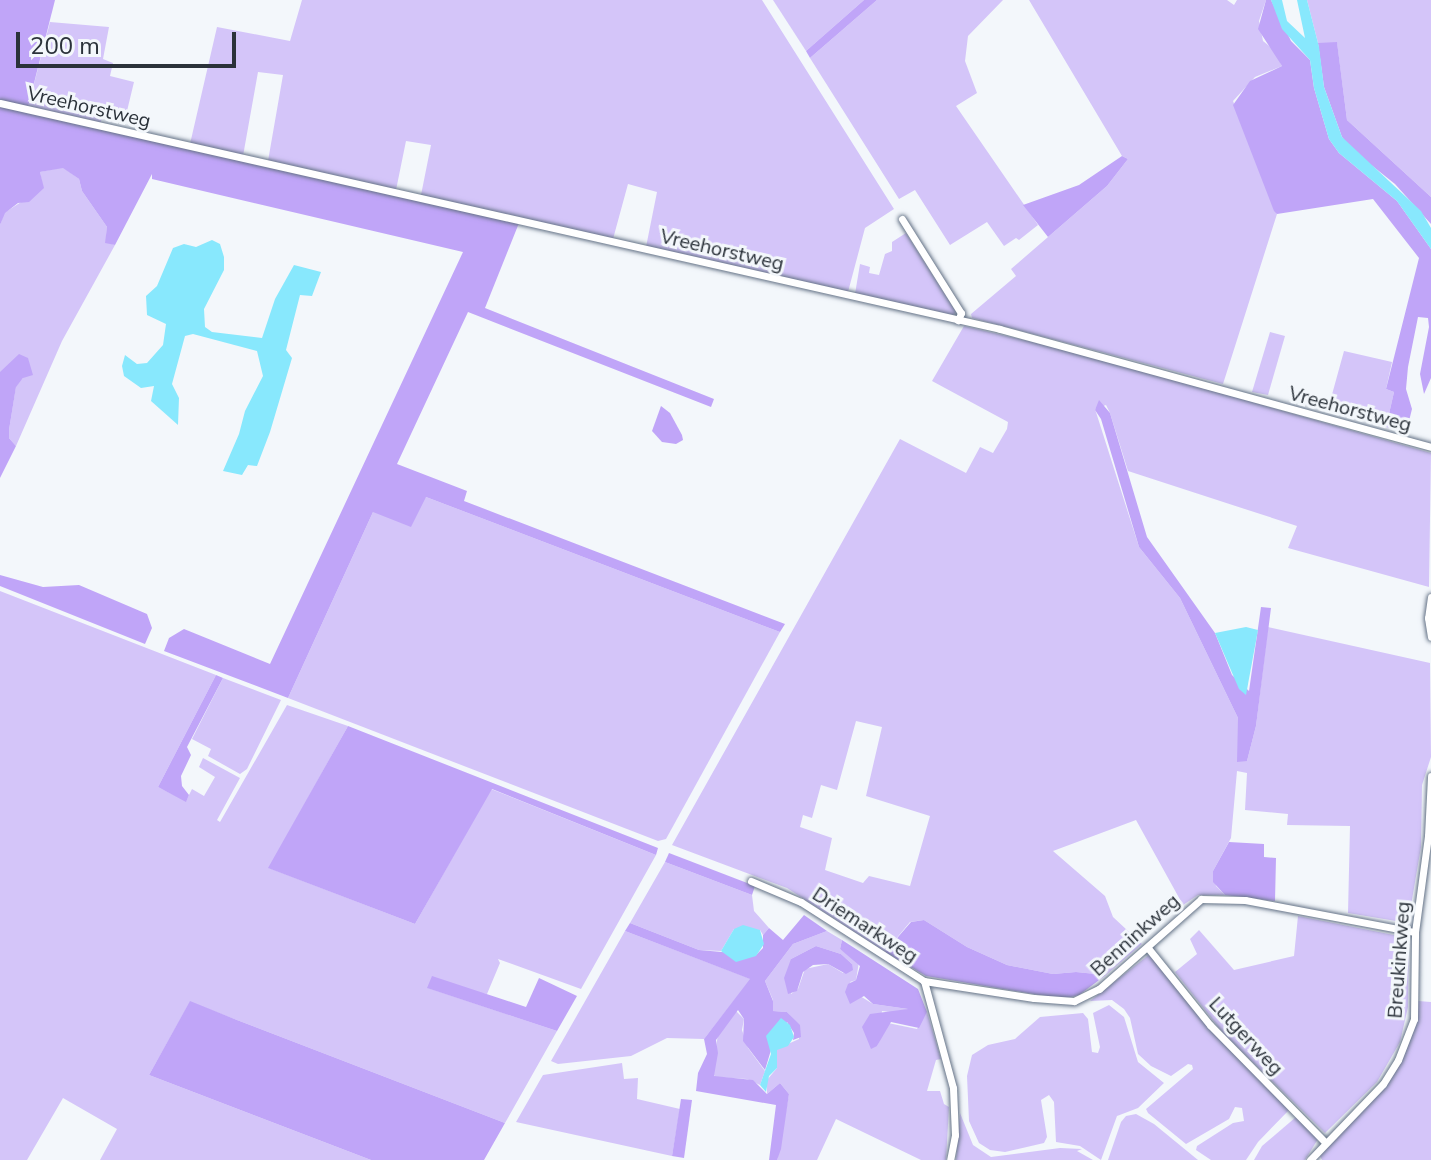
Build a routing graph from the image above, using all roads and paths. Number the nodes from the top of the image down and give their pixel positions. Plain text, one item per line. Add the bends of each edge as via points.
1 (0, 103) edge
2 (902, 219) dead end
3 (958, 320) junction
4 (1431, 447) edge
5 (1431, 597) edge
6 (1431, 637) edge
7 (1431, 776) edge
8 (751, 881) dead end
9 (1415, 932) junction
10 (1148, 948) junction
11 (924, 981) junction
12 (1325, 1142) junction
13 (950, 1160) edge
14 (1310, 1160) edge

1 - 3 street, Vreehorstweg
2 - 3 street via 961,313
3 - 4 street, Vreehorstweg
5 - 6 street
7 - 9 street, Breukinkweg
8 - 11 street, Driemarkweg via 801,902
9 - 10 street, Benninkweg via 1216,897 1187,907
9 - 12 street, Breukinkweg via 1414,1019 1407,1039 1383,1084
10 - 11 street, Benninkweg via 1099,989 1074,1001
10 - 12 street, Lutgerweg via 1210,1025
11 - 13 street, Driemarkweg via 953,1088
12 - 14 street, Breukinkweg

